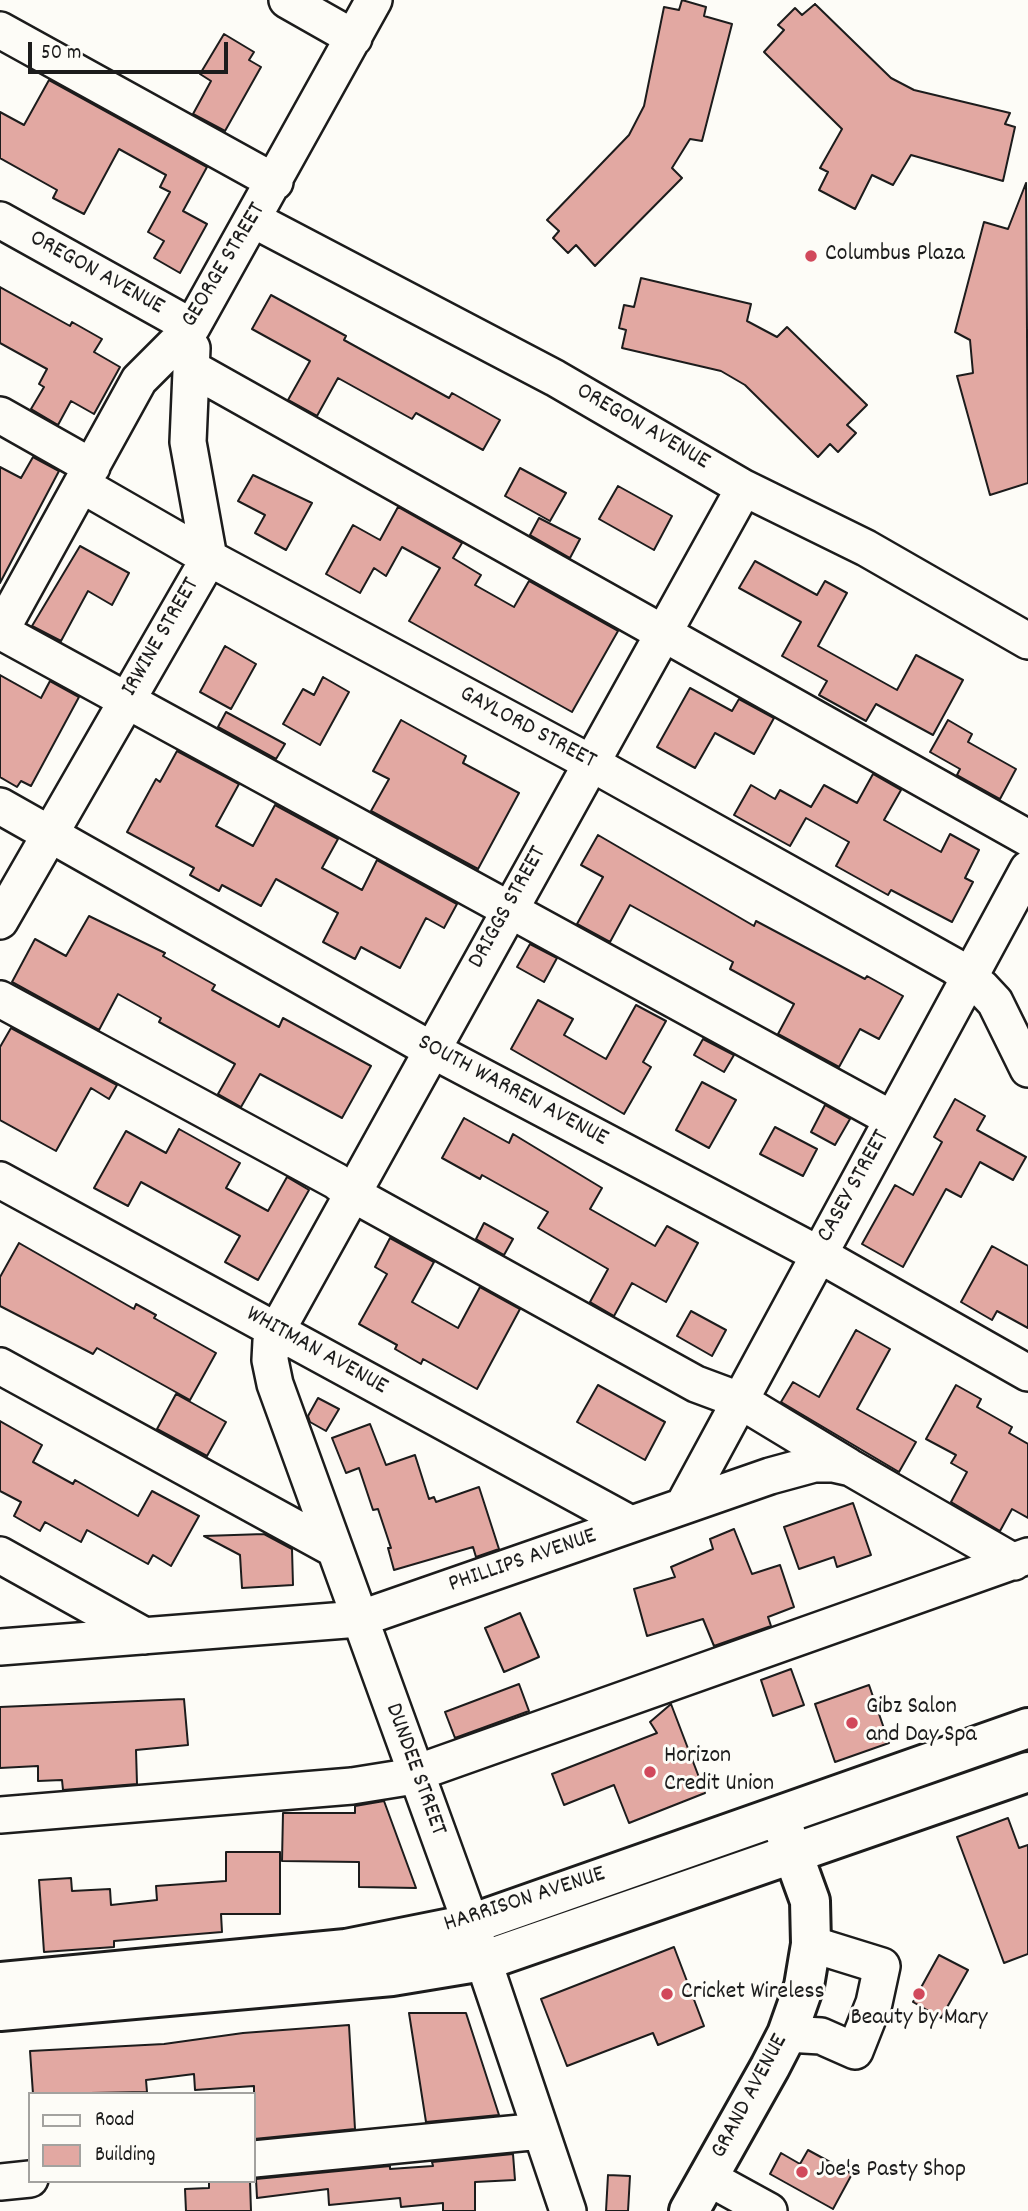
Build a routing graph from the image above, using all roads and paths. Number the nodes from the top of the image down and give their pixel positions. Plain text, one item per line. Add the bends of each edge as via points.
1 (287, 0) edge
2 (374, 0) edge
3 (0, 30) edge
4 (354, 37) junction
5 (275, 182) junction
6 (0, 220) edge
7 (254, 220) junction
8 (192, 327) junction
9 (191, 368) junction
10 (0, 415) edge
11 (87, 476) junction
12 (744, 488) junction
13 (209, 558) junction
14 (3, 618) edge
15 (662, 634) junction
16 (1028, 641) edge
17 (127, 699) junction
18 (589, 762) junction
19 (0, 806) edge
20 (48, 834) junction
21 (1028, 838) edge
22 (1028, 869) edge
23 (508, 910) junction
24 (0, 920) edge
25 (969, 977) junction
26 (0, 999) edge
27 (430, 1049) junction
28 (1028, 1069) edge
29 (892, 1119) junction
30 (0, 1180) edge
31 (351, 1193) junction
32 (818, 1254) junction
33 (275, 1329) junction
34 (0, 1366) edge
35 (1028, 1372) edge
36 (739, 1400) junction
37 (851, 1468) junction
38 (684, 1506) junction
39 (631, 1524) junction
40 (334, 1549) junction
41 (0, 1555) edge
42 (1021, 1559) edge
43 (359, 1619) junction
44 (145, 1636) junction
45 (0, 1647) edge
46 (1028, 1728) edge
47 (1028, 1772) edge
48 (415, 1774) junction
49 (0, 1815) edge
50 (780, 1817) junction
51 (794, 1855) junction
52 (471, 1924) junction
53 (811, 1944) junction
54 (482, 1961) junction
55 (0, 1982) edge
56 (0, 2011) edge
57 (787, 2034) junction
58 (541, 2132) junction
59 (256, 2159) edge
60 (708, 2178) junction
61 (28, 2179) edge
62 (0, 2182) edge
63 (568, 2211) edge
64 (689, 2211) edge
65 (769, 2211) edge

1 - 4 street
2 - 4 street, GEORGE STREET
3 - 5 street
4 - 5 street, GEORGE STREET
5 - 7 street, GEORGE STREET
6 - 8 street, OREGON AVENUE
7 - 8 street, GEORGE STREET
7 - 12 street, OREGON AVENUE via 555,378
8 - 9 street, IRWINE STREET
8 - 11 street, GEORGE STREET via 139,380
9 - 13 street, IRWINE STREET via 188,442
9 - 15 street
10 - 11 street, GAYLORD STREET
11 - 13 street, GAYLORD STREET
11 - 14 street, GEORGE STREET
12 - 15 street, DRIGGS STREET
12 - 16 street, OREGON AVENUE via 866,548
13 - 17 street, IRWINE STREET
13 - 18 street, GAYLORD STREET
14 - 17 street
15 - 18 street, DRIGGS STREET
15 - 21 street
17 - 20 street, IRWINE STREET
17 - 23 street
18 - 23 street, DRIGGS STREET
18 - 25 street, GAYLORD STREET
19 - 20 street, SOUTH WARREN AVENUE
20 - 24 street, IRWINE STREET
20 - 27 street, SOUTH WARREN AVENUE
22 - 25 street, CASEY STREET
23 - 27 street, DRIGGS STREET
23 - 29 street
25 - 28 street, GAYLORD STREET via 995,1002
25 - 29 street, CASEY STREET
26 - 31 street
27 - 31 street, DRIGGS STREET
27 - 32 street, SOUTH WARREN AVENUE
29 - 32 street, CASEY STREET
30 - 33 street, WHITMAN AVENUE
31 - 33 street, DRIGGS STREET
31 - 36 street via 696,1384
32 - 35 street, SOUTH WARREN AVENUE
32 - 36 street, CASEY STREET
33 - 39 street, WHITMAN AVENUE
33 - 40 street, DUNDEE STREET via 270,1360 275,1384
34 - 40 street
36 - 37 street
36 - 38 street, CASEY STREET
37 - 38 street, PHILLIPS AVENUE via 800,1466
37 - 42 street, PHILLIPS AVENUE
38 - 39 street, PHILLIPS AVENUE
39 - 43 street, PHILLIPS AVENUE
40 - 43 street, DUNDEE STREET
41 - 44 street
42 - 48 street
43 - 44 street, PHILLIPS AVENUE
43 - 48 street, DUNDEE STREET
44 - 45 street, PHILLIPS AVENUE
46 - 50 main road, HARRISON AVENUE
47 - 51 main road, HARRISON AVENUE
48 - 49 street via 352,1786
48 - 52 street, DUNDEE STREET
50 - 51 main road, GRAND AVENUE
50 - 52 main road, HARRISON AVENUE
51 - 53 main road, GRAND AVENUE via 810,1901
51 - 54 main road, HARRISON AVENUE
52 - 54 street, DUNDEE STREET
52 - 55 main road, HARRISON AVENUE via 346,1949
53 - 57 main road, GRAND AVENUE via 804,1986
53 - 57 street via 882,1966 874,2003 855,2051 821,2036
54 - 56 main road, HARRISON AVENUE via 378,1977
54 - 58 street, DUNDEE STREET
57 - 60 main road, GRAND AVENUE
58 - 59 street
58 - 63 street, DUNDEE STREET
60 - 64 main road, GRAND AVENUE
60 - 65 street
61 - 62 street

